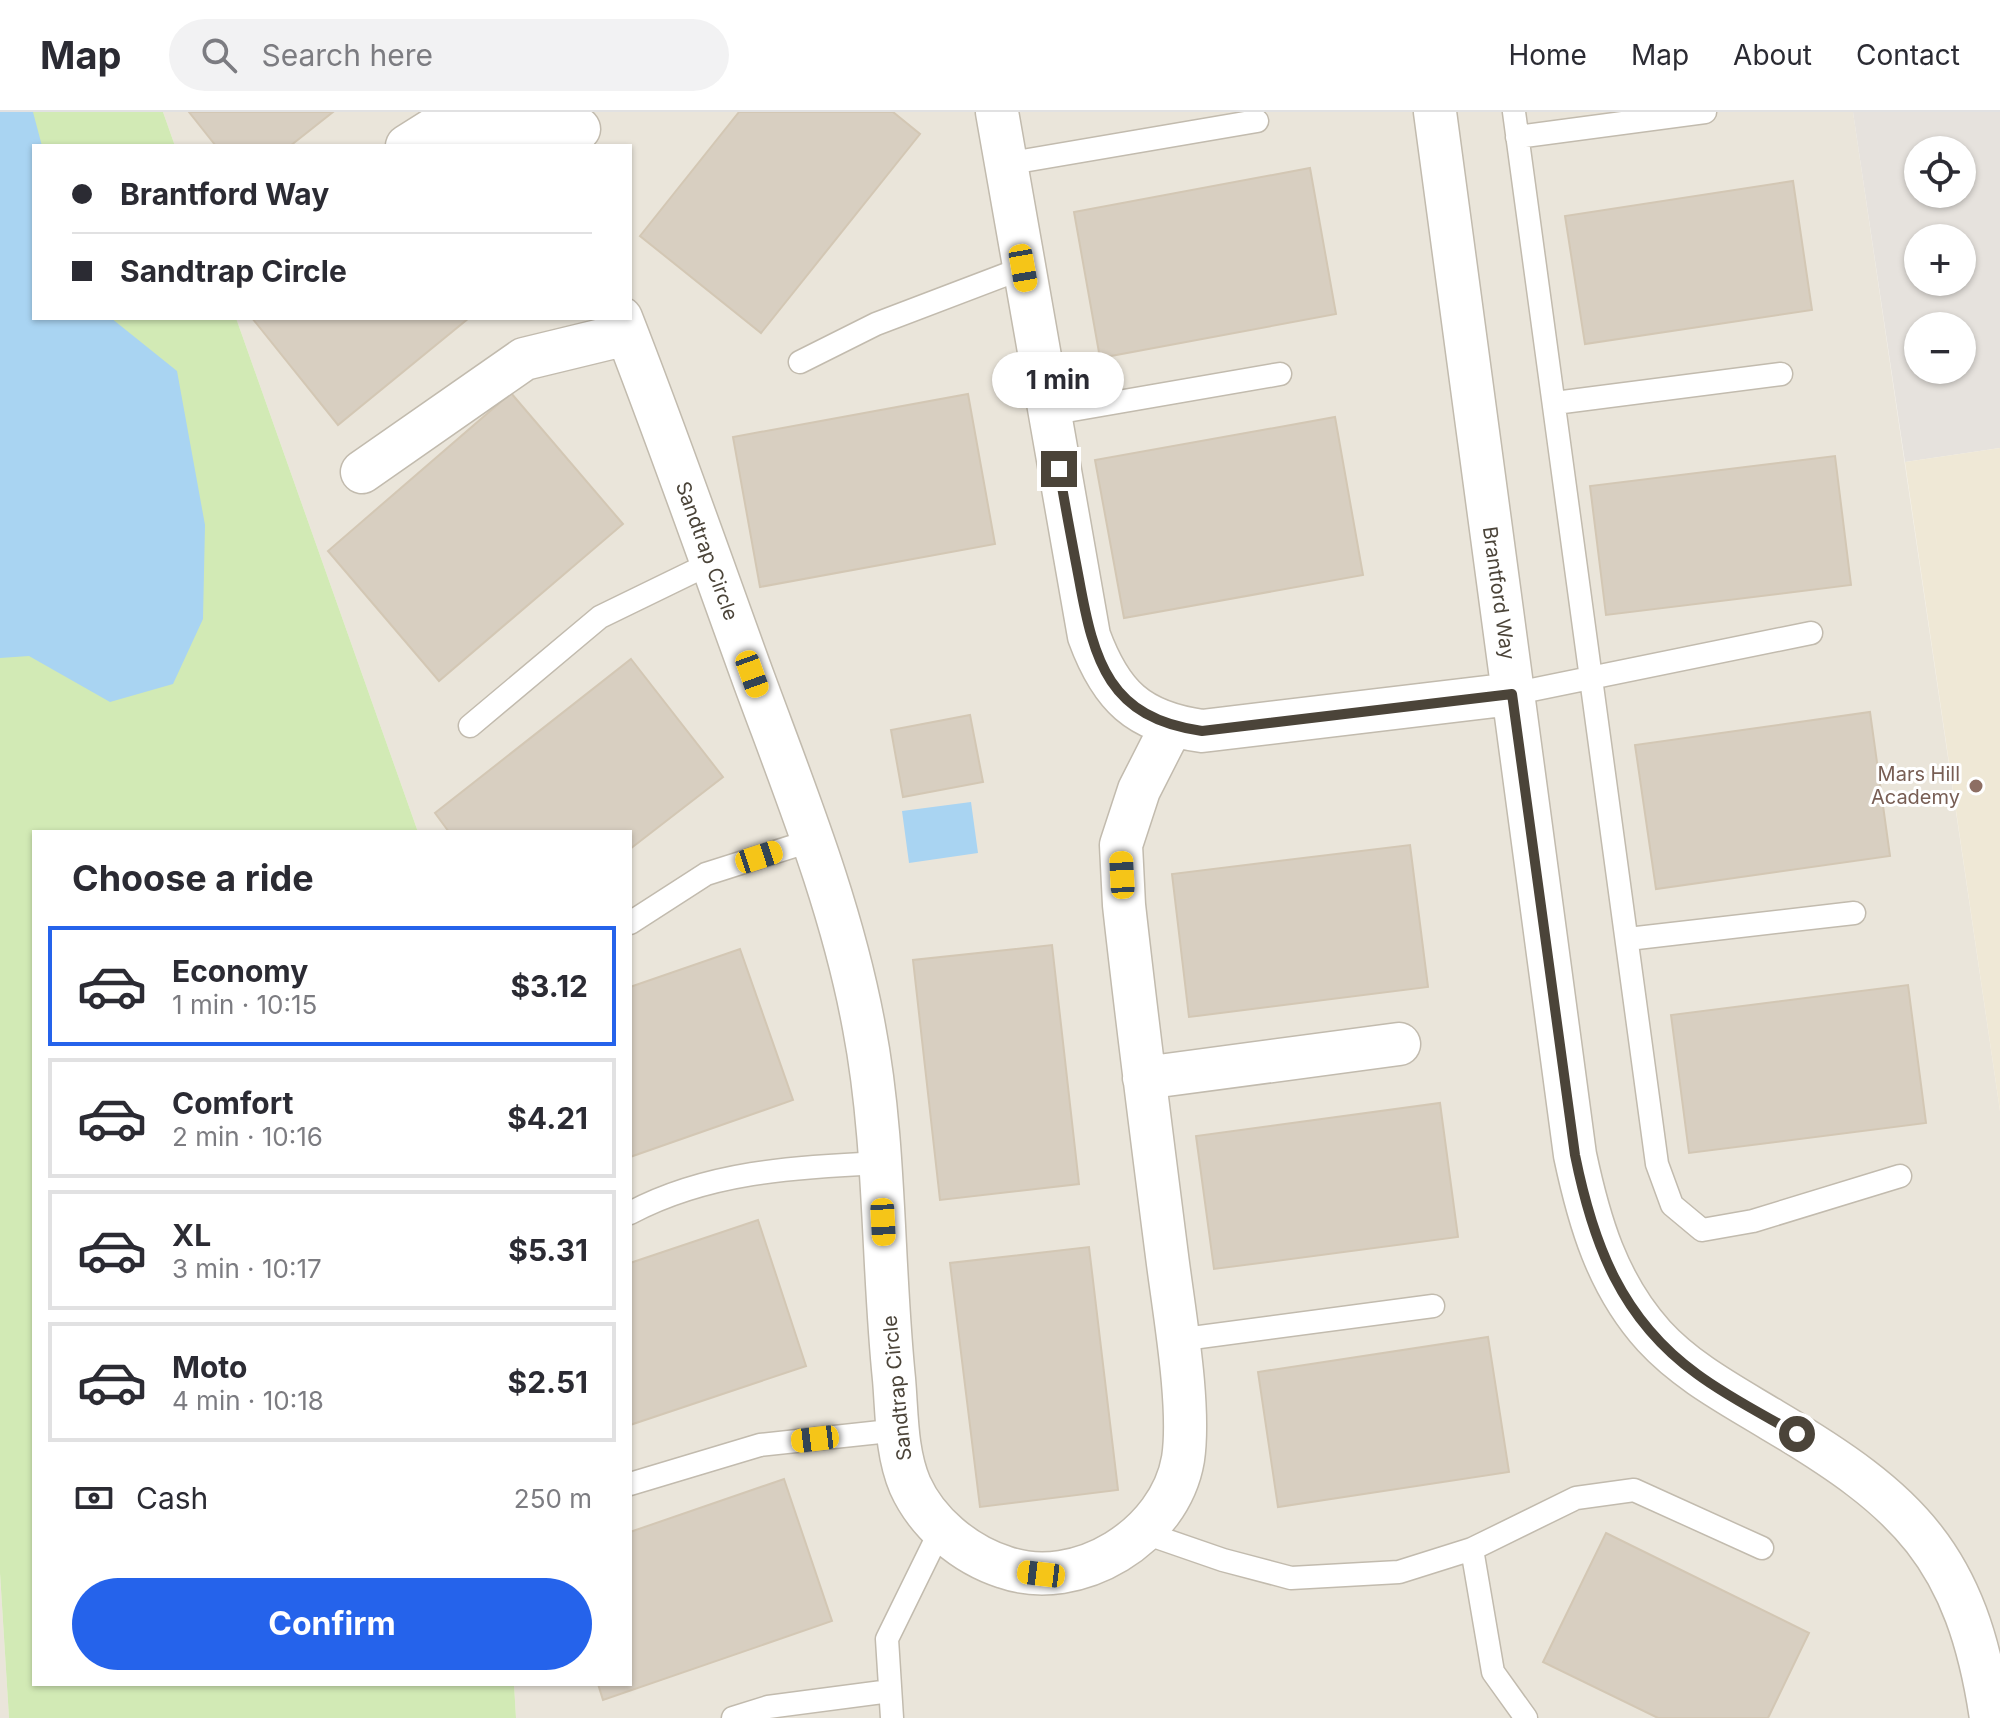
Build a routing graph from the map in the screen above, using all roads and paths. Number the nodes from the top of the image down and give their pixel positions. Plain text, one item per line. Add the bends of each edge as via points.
1 (997, 112) edge
2 (1435, 112) edge
3 (1514, 112) edge
4 (1705, 112) edge
5 (1257, 121) dead end
6 (581, 129) edge
7 (1517, 137) junction
8 (410, 144) edge
9 (1005, 164) junction
10 (1023, 268) junction
11 (624, 326) edge
12 (800, 362) dead end
13 (1280, 374) dead end
14 (1781, 374) dead end
15 (1555, 403) junction
16 (1049, 414) junction
17 (362, 472) dead end
18 (711, 563) junction
19 (1811, 633) dead end
20 (1593, 677) junction
21 (1512, 694) junction
22 (470, 726) dead end
23 (1171, 727) junction
24 (813, 840) junction
25 (1854, 913) dead end
26 (632, 922) edge
27 (1628, 939) junction
28 (1399, 1044) dead end
29 (1144, 1078) junction
30 (880, 1163) junction
31 (1900, 1176) dead end
32 (632, 1212) edge
33 (1433, 1306) dead end
34 (1177, 1340) junction
35 (899, 1430) junction
36 (632, 1483) edge
37 (941, 1529) junction
38 (1142, 1532) junction
39 (1762, 1548) dead end
40 (1472, 1549) junction
41 (890, 1691) junction
42 (733, 1718) edge
43 (892, 1718) edge
44 (1526, 1718) edge
45 (1991, 1718) edge

1 - 9 street
2 - 21 street, Brantford Way
3 - 7 lane
4 - 7 lane
5 - 9 lane
6 - 8 street via 442,124
7 - 15 lane
9 - 10 street
10 - 12 lane via 876,324
10 - 16 street
11 - 17 street via 524,359
11 - 18 street, Sandtrap Circle
13 - 16 lane
14 - 15 lane
15 - 20 lane
16 - 23 street via 1089,636 1100,665 1118,692 1142,713
18 - 22 lane via 600,617
18 - 24 street, Sandtrap Circle
19 - 20 lane
20 - 21 lane
20 - 27 lane
21 - 23 street via 1292,723 1202,731
21 - 45 street, Brantford Way via 1575,1155 1606,1266 1654,1336 1697,1374 1822,1450 1915,1526 1951,1577 1968,1616
23 - 29 street, Sandtrap Circle via 1139,790 1121,845
24 - 26 lane via 706,874
24 - 30 street, Sandtrap Circle via 857,986
25 - 27 lane
27 - 31 lane via 1657,1164 1672,1205 1702,1230 1753,1221
28 - 29 street
29 - 34 street, Sandtrap Circle
30 - 32 lane via 714,1179
30 - 35 street, Sandtrap Circle
33 - 34 lane
34 - 38 street, Sandtrap Circle via 1185,1434 1182,1462 1175,1488
35 - 36 lane via 760,1445
35 - 37 street, Sandtrap Circle via 910,1484
37 - 38 street, Sandtrap Circle via 987,1562 1041,1574 1094,1563
37 - 41 lane via 887,1639
38 - 40 lane via 1291,1578 1399,1572
39 - 40 lane via 1634,1490 1576,1498
40 - 44 lane via 1493,1672
41 - 42 lane via 768,1707
41 - 43 lane

